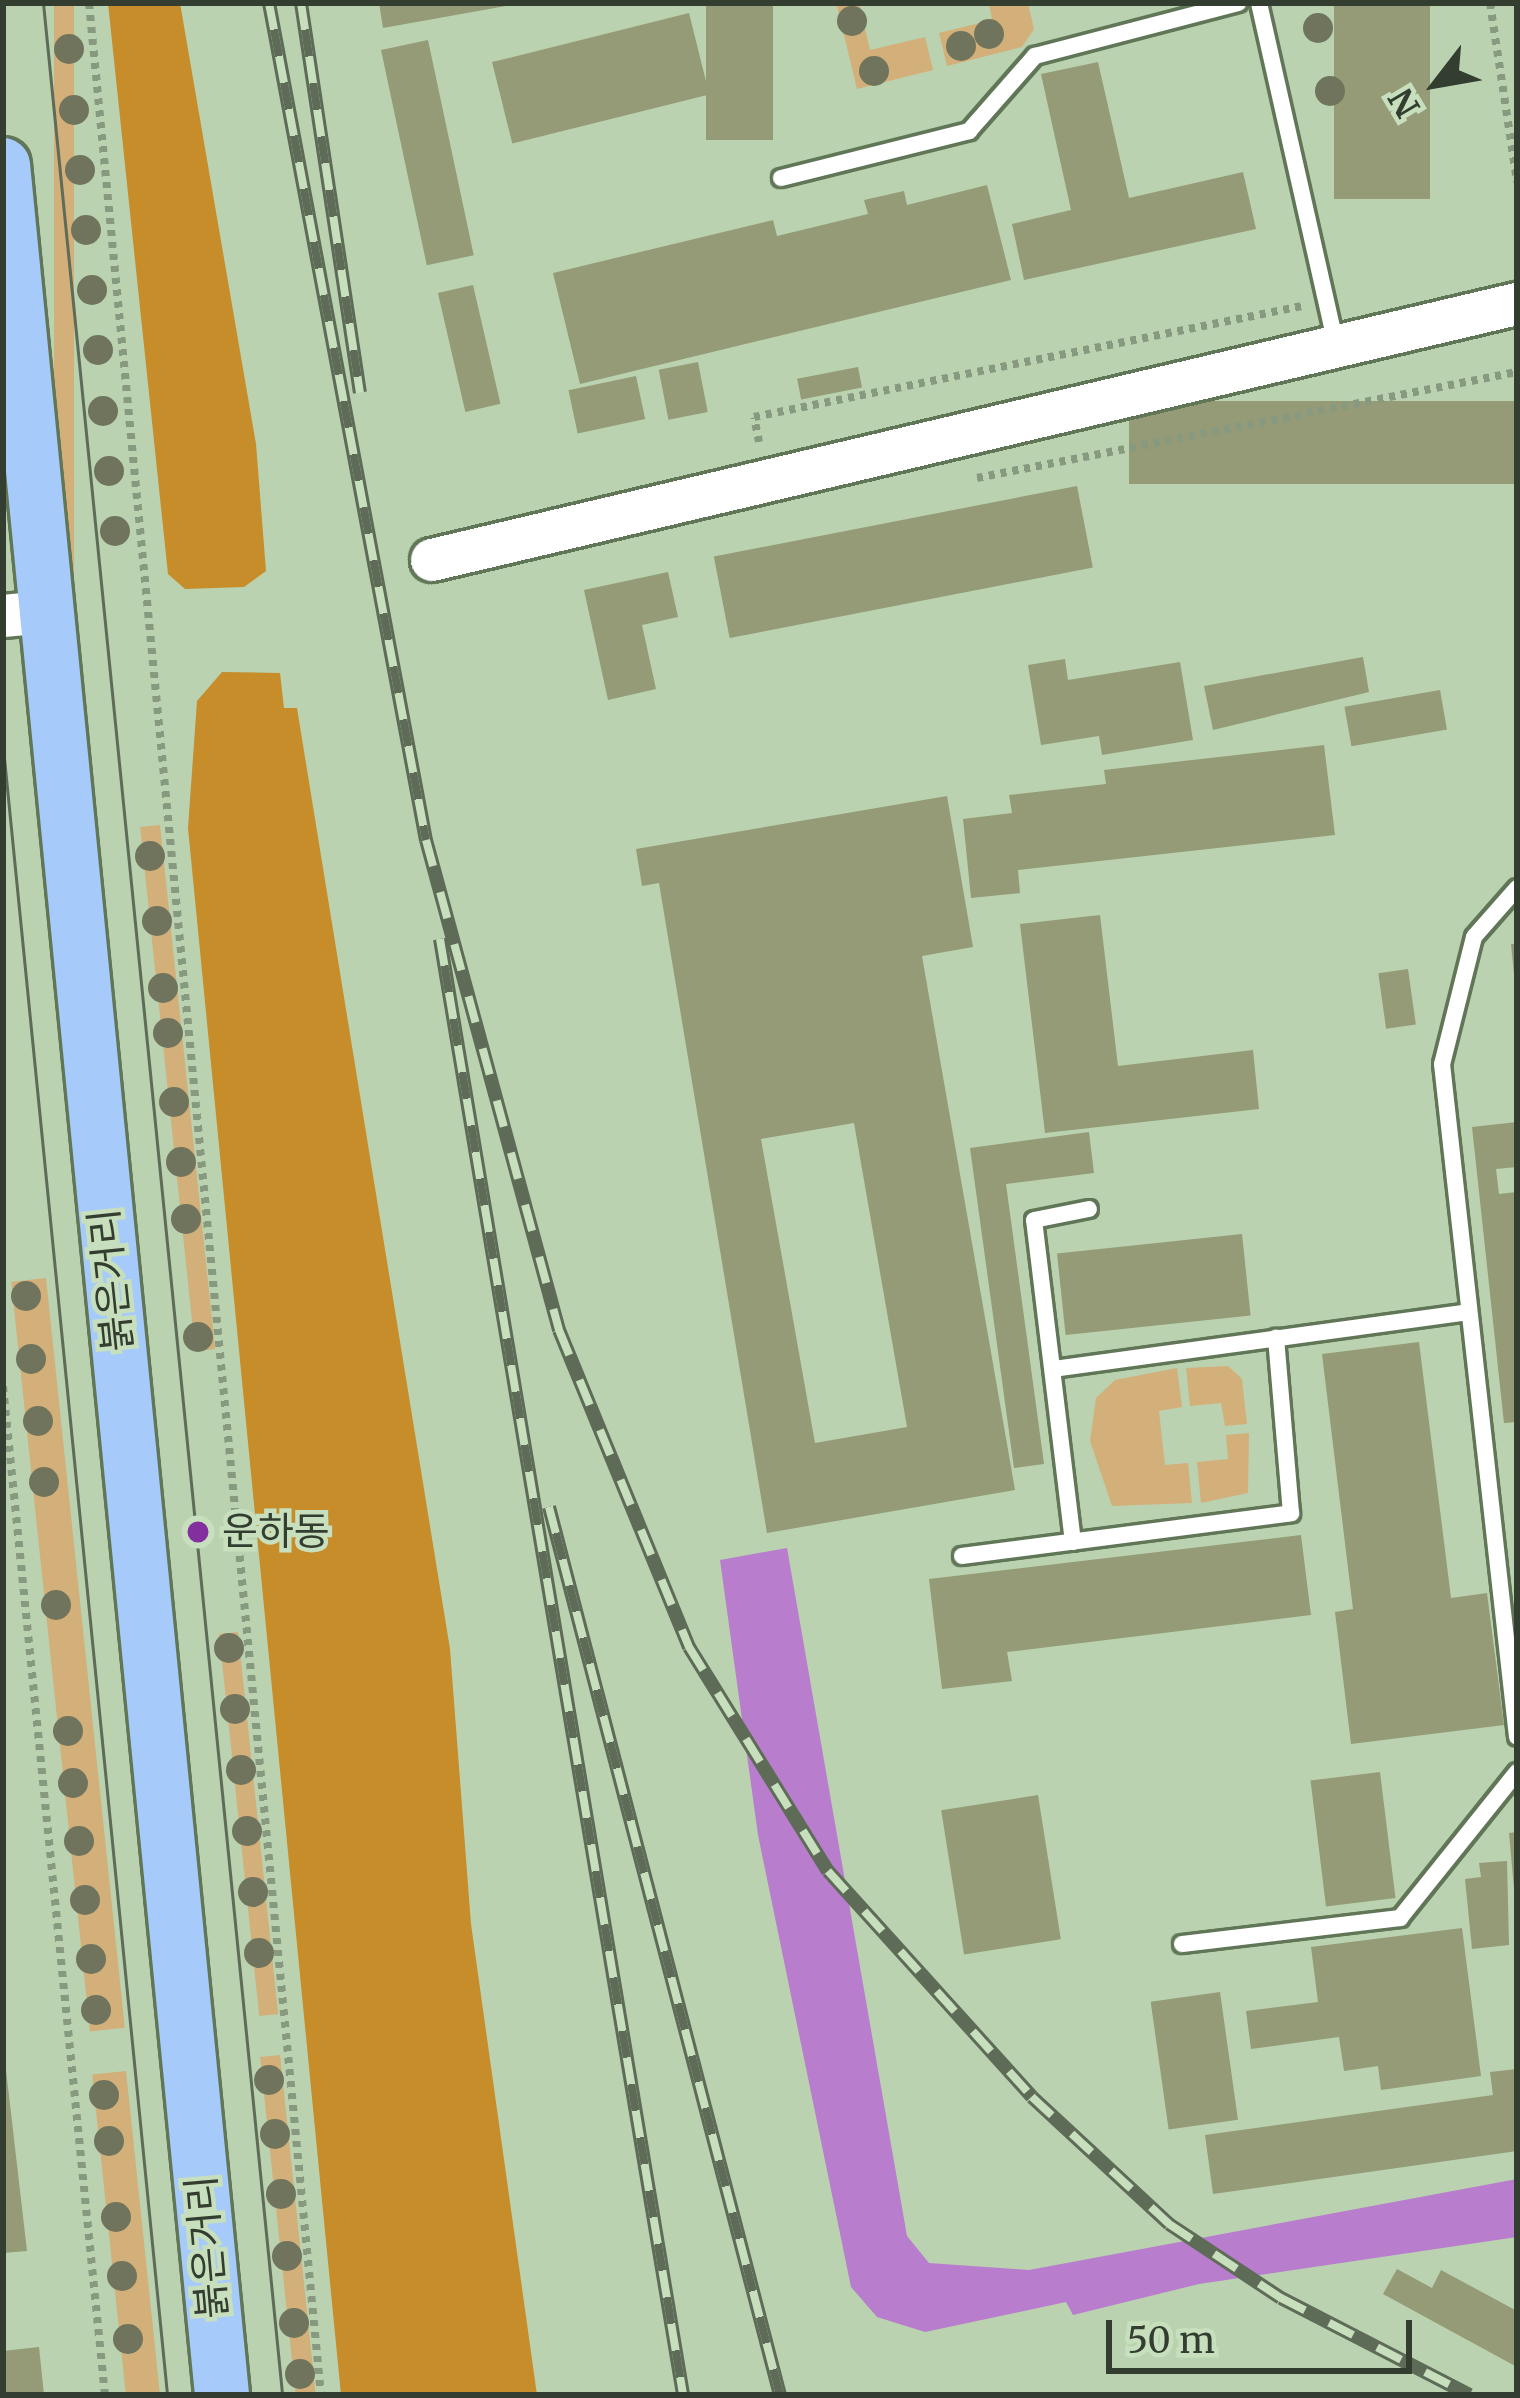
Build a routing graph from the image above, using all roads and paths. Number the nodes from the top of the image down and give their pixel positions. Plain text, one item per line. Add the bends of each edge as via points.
1 (89, 3) edge
2 (1238, 3) edge
3 (1259, 3) edge
4 (1490, 3) edge
5 (3, 165) edge
6 (1516, 165) edge
7 (781, 178) dead end
8 (1517, 182) edge
9 (1326, 301) junction
10 (1517, 304) edge
11 (1336, 346) junction
12 (1517, 372) edge
13 (767, 481) junction
14 (962, 481) dead end
15 (432, 560) dead end
16 (24, 614) edge
17 (1517, 888) edge
18 (1089, 1209) dead end
19 (1465, 1313) junction
20 (1276, 1338) junction
21 (1053, 1369) junction
22 (3, 1386) edge
23 (1072, 1542) junction
24 (962, 1556) dead end
25 (1517, 1737) edge
26 (1517, 1772) edge
27 (1182, 1944) dead end
28 (105, 2395) edge
29 (222, 2395) edge
30 (321, 2395) edge

1 - 30 path
2 - 7 lane via 1035,56 969,131
3 - 9 lane
4 - 6 path
5 - 16 main road, 붉은거리
6 - 8 path
9 - 11 lane
9 - 13 path via 754,417
10 - 11 street
11 - 13 street
12 - 14 path
13 - 15 street
16 - 29 main road, 붉은거리
17 - 19 lane via 1474,938 1442,1064
18 - 21 lane via 1034,1220
19 - 20 lane
19 - 25 lane
20 - 21 lane
20 - 23 lane via 1292,1513
21 - 23 lane
22 - 28 path
23 - 24 lane
26 - 27 lane via 1400,1918

